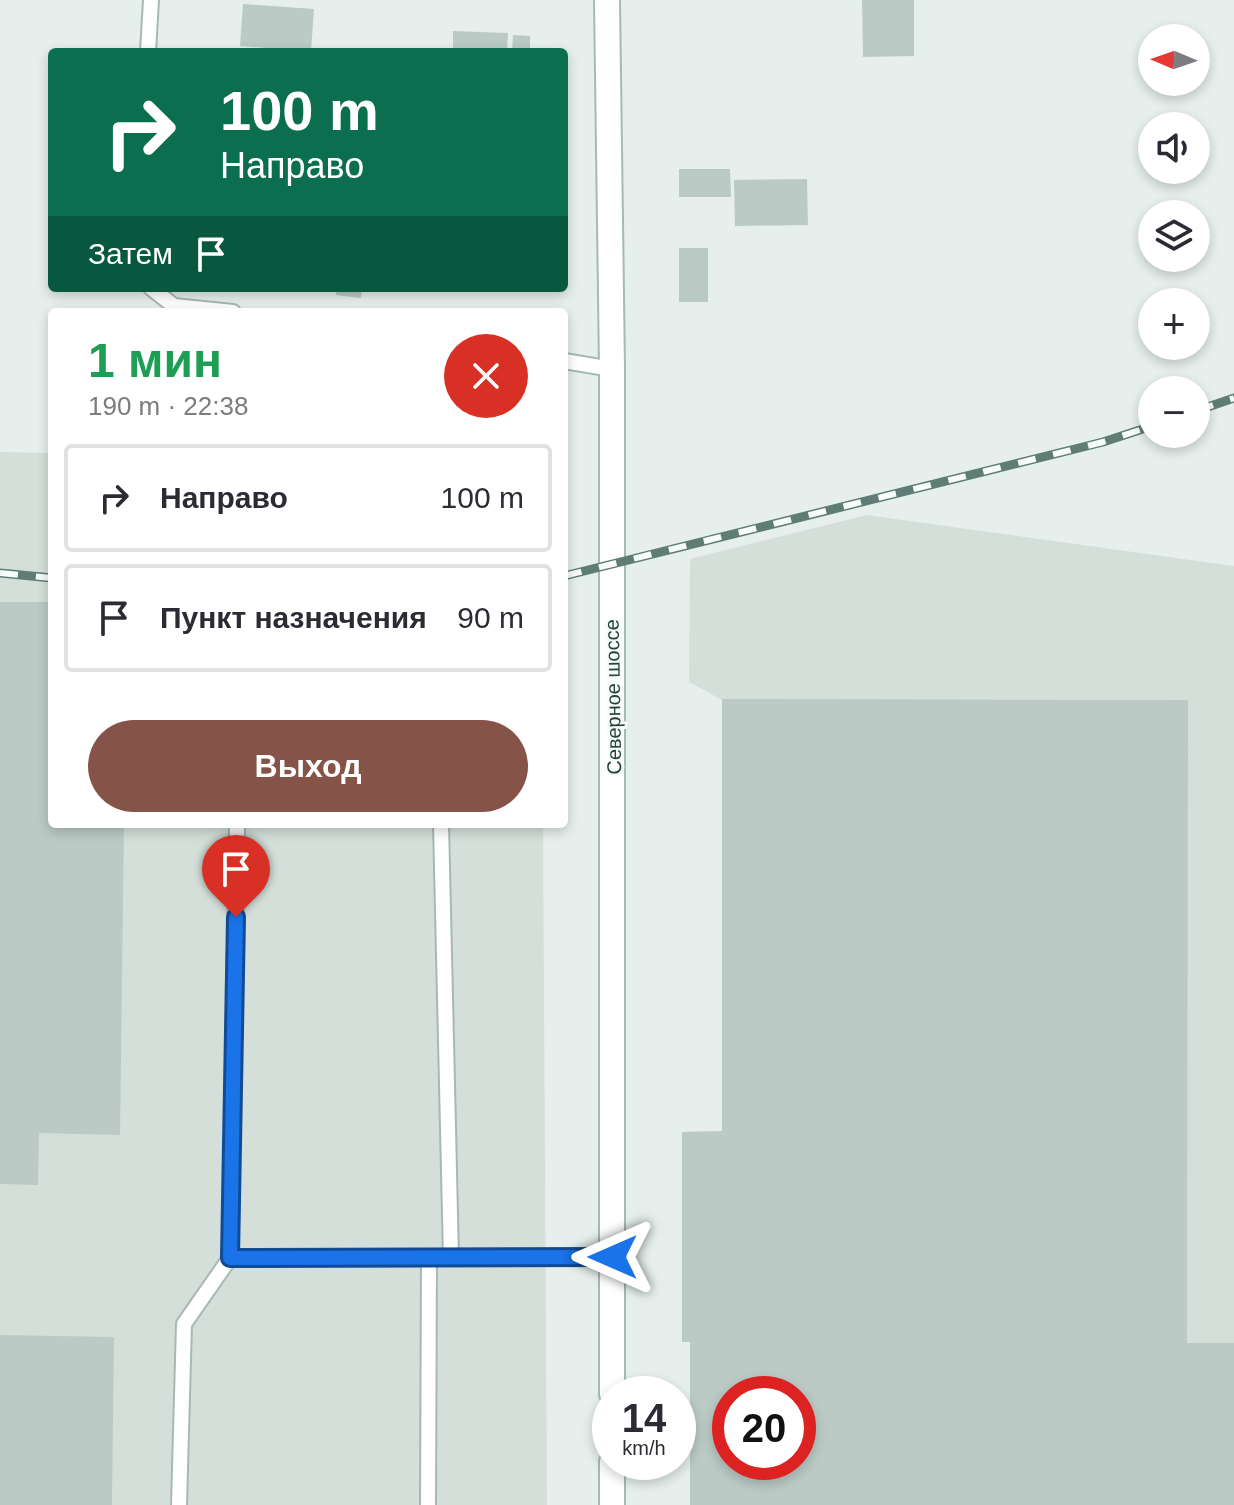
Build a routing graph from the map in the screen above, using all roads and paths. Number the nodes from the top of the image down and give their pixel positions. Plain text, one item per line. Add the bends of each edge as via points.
1 (151, 0) edge
2 (607, 0) edge
3 (148, 48) edge
4 (156, 292) edge
5 (194, 308) edge
6 (568, 362) edge
7 (612, 369) junction
8 (237, 828) edge
9 (441, 828) edge
10 (613, 1257) junction
11 (230, 1258) junction
12 (429, 1258) junction
13 (451, 1258) junction
14 (612, 1376) edge
15 (612, 1480) edge
16 (179, 1505) edge
17 (428, 1505) edge
18 (612, 1505) edge

1 - 3 lane
2 - 7 main road, Северное шоссе
4 - 5 lane via 174,306
6 - 7 lane
7 - 10 main road, Северное шоссе
8 - 11 lane
9 - 13 lane
10 - 13 lane
10 - 14 main road, Северное шоссе
11 - 12 lane
11 - 16 lane via 184,1324
12 - 13 lane
12 - 17 lane
15 - 18 main road

